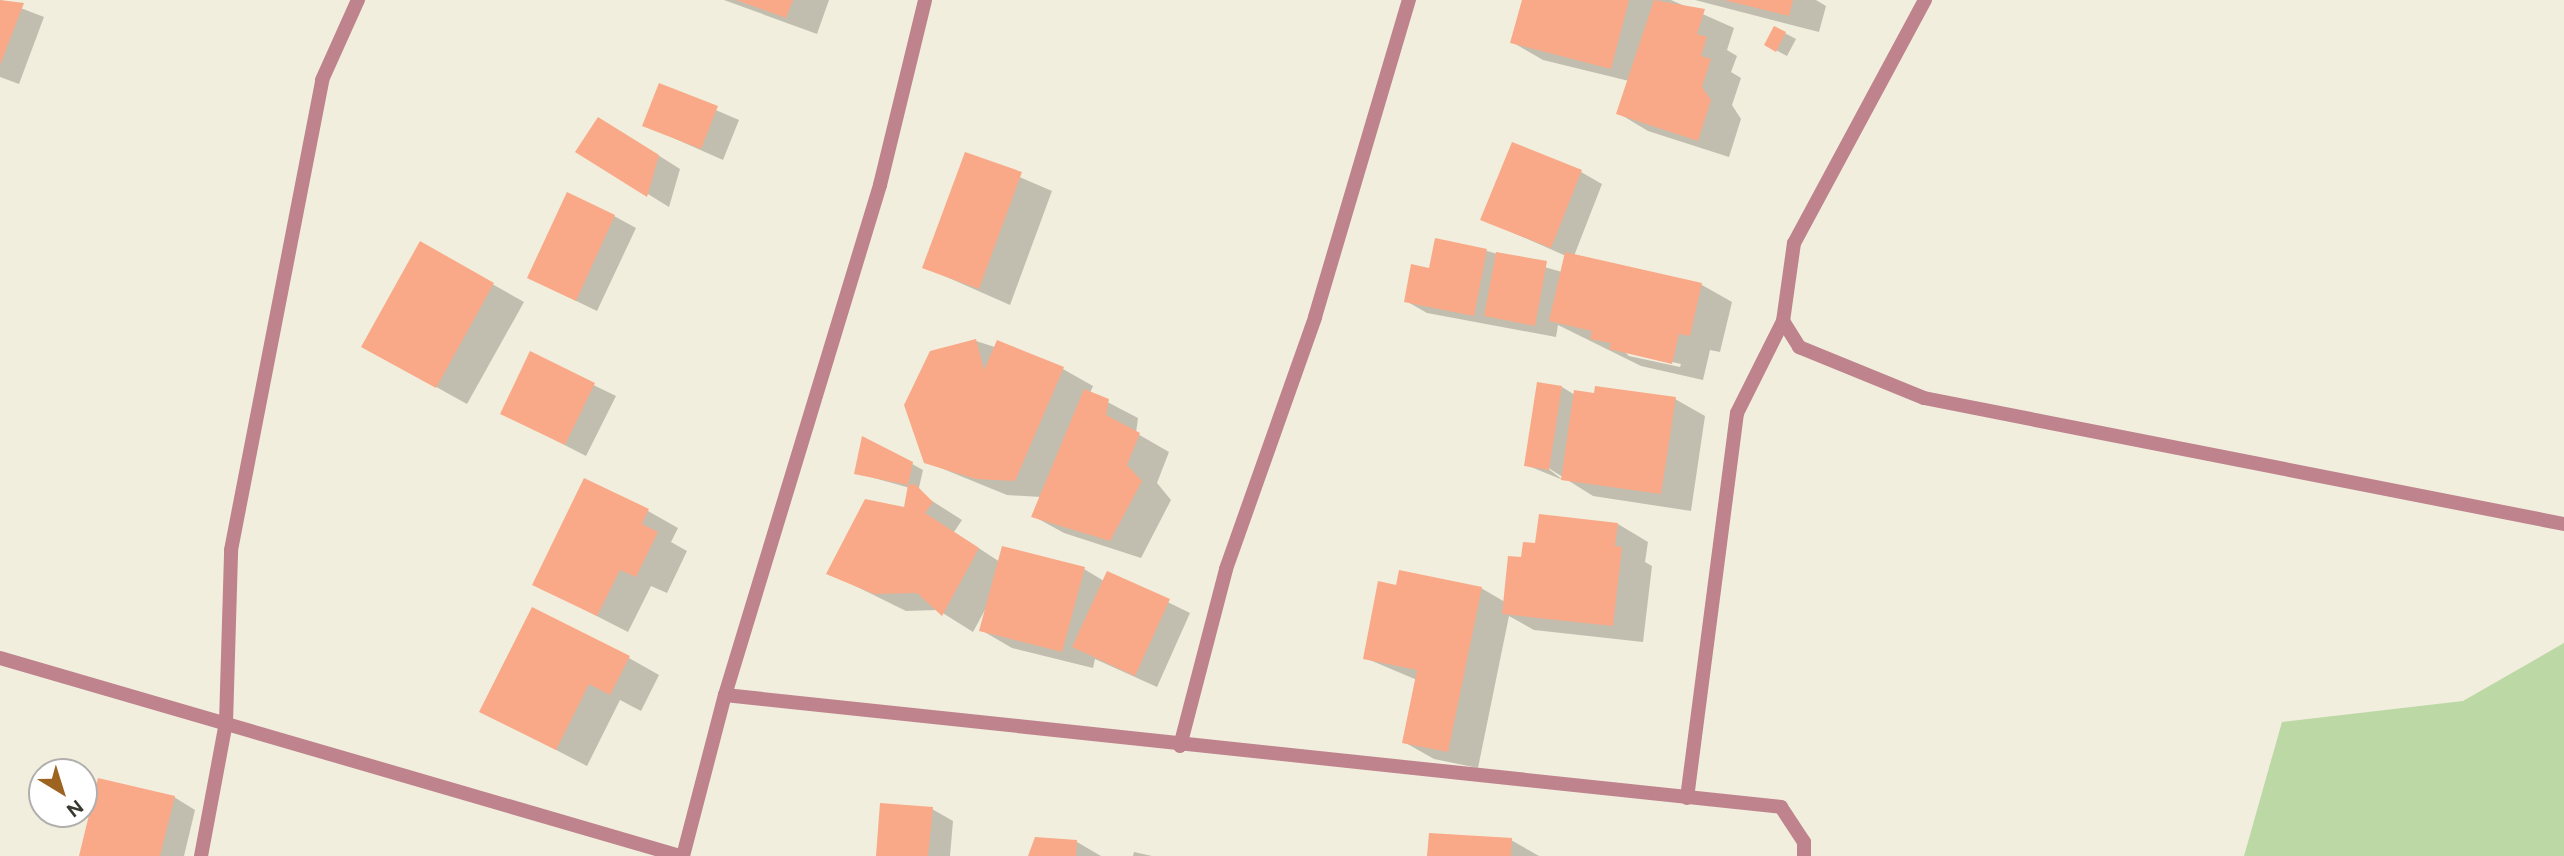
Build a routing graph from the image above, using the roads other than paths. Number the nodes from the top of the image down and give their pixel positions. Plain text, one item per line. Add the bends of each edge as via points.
1 (358, 0) edge
2 (925, 0) edge
3 (1409, 0) edge
4 (1925, 0) edge
5 (1783, 321) junction
6 (2564, 524) edge
7 (0, 658) edge
8 (725, 695) junction
9 (226, 723) junction
10 (1180, 746) junction
11 (1687, 798) junction
12 (201, 856) edge
13 (682, 856) edge
14 (1804, 856) edge

1 - 9 street via 321,80 231,550
2 - 8 street via 880,185
3 - 10 street via 1315,317 1226,569
4 - 5 street via 1794,243
5 - 6 street via 1800,346 1924,398
5 - 11 street via 1737,413
7 - 9 street
8 - 10 street
8 - 13 street
9 - 12 street
9 - 13 street
10 - 11 street
11 - 14 street via 1781,807 1804,842

